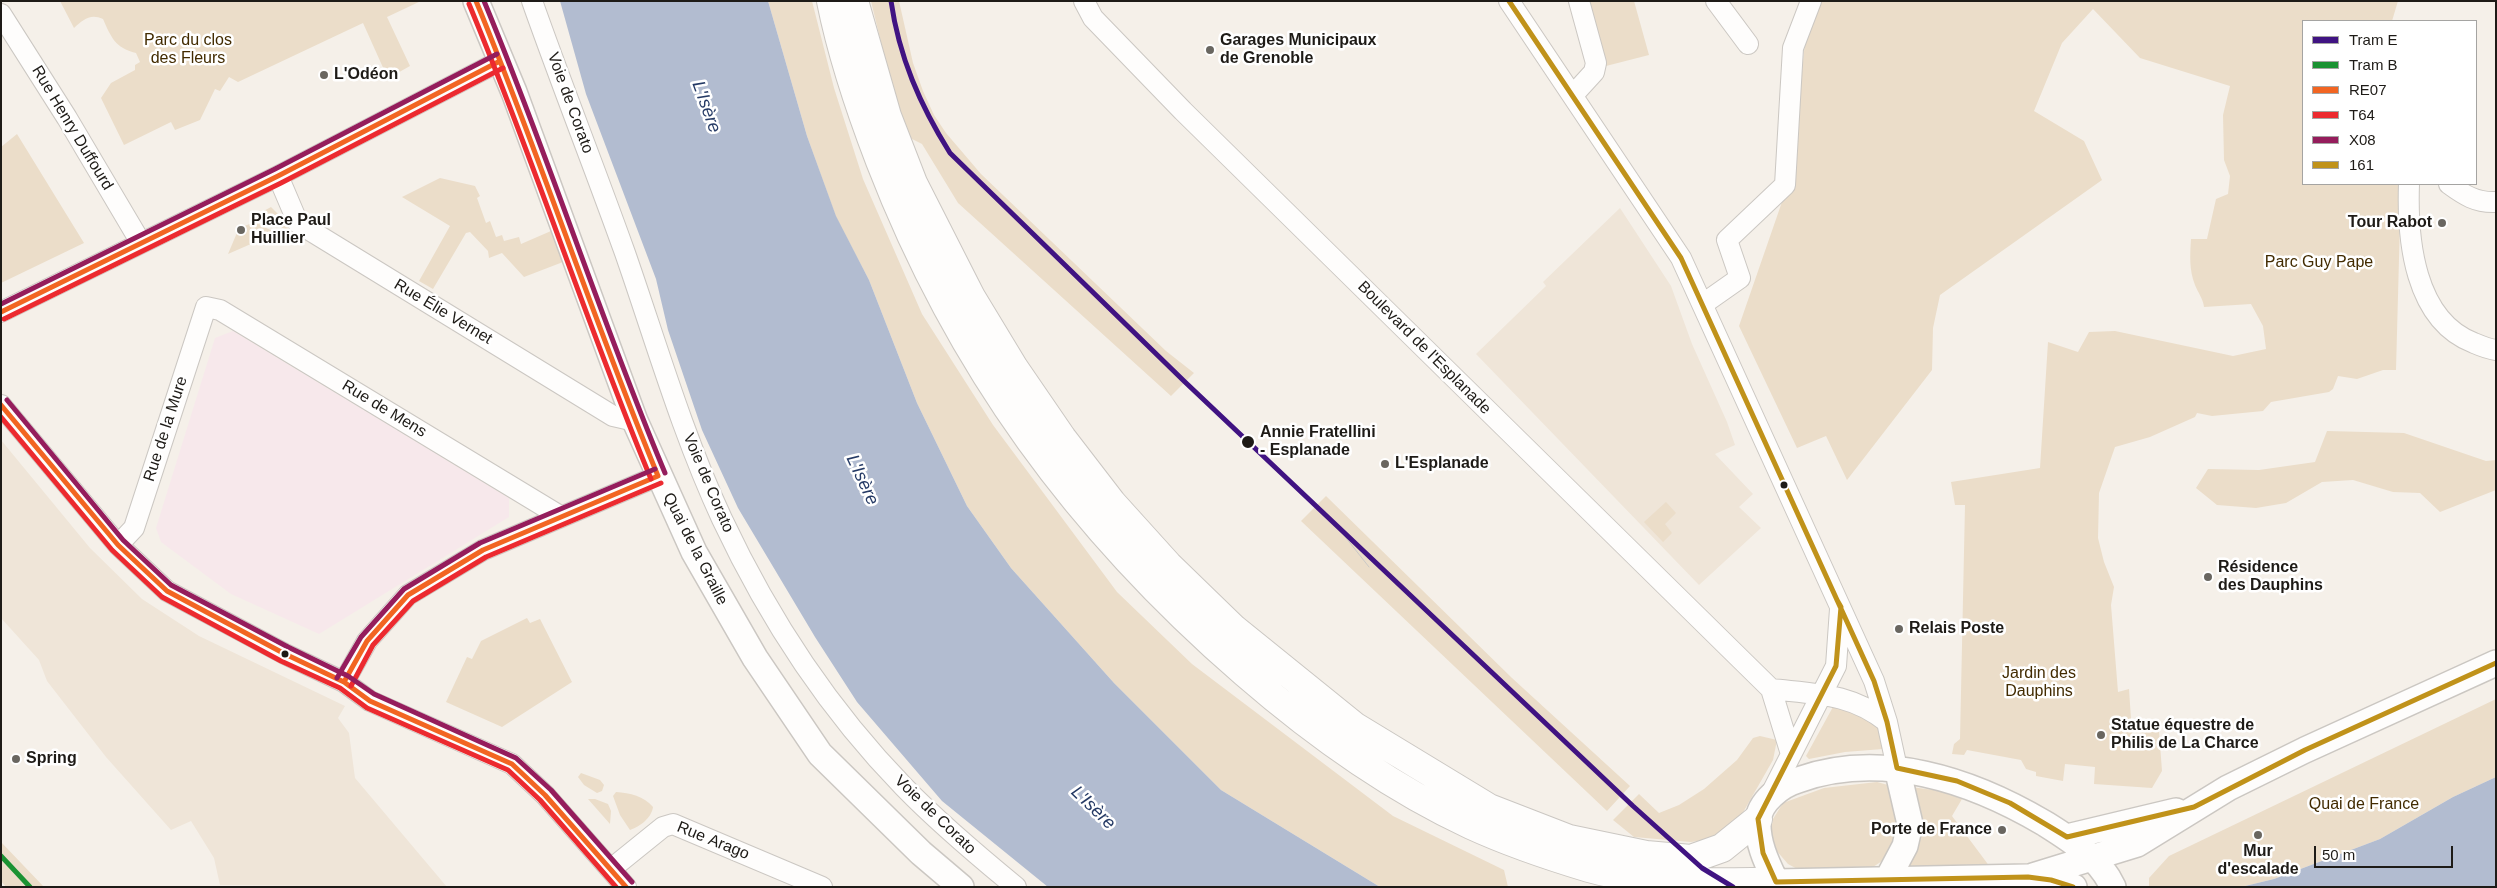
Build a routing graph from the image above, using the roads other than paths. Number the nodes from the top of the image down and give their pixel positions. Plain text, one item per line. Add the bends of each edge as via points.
1 (476, 1) edge
2 (532, 1) edge
3 (831, 1) edge
4 (854, 1) edge
5 (1509, 1) edge
6 (1579, 1) edge
7 (1716, 1) edge
8 (1812, 1) edge
9 (1088, 10) edge
10 (1, 14) edge
11 (1748, 44) dead end
12 (500, 61) junction
13 (1573, 95) junction
14 (278, 176) junction
15 (2409, 185) edge
16 (2450, 185) edge
17 (2496, 202) edge
18 (141, 243) junction
19 (1703, 304) junction
20 (206, 307) joint
21 (1, 312) edge
22 (2496, 350) edge
23 (1, 406) edge
24 (635, 421) junction
25 (658, 476) junction
26 (560, 516) junction
27 (118, 546) junction
28 (1841, 607) junction
29 (2496, 662) edge
30 (344, 682) junction
31 (1771, 689) junction
32 (1822, 694) junction
33 (1887, 722) junction
34 (1791, 754) junction
35 (1897, 768) junction
36 (1772, 792) junction
37 (2194, 807) junction
38 (1758, 819) junction
39 (2067, 837) junction
40 (921, 853) junction
41 (2092, 857) junction
42 (611, 869) junction
43 (2028, 877) junction
44 (1887, 880) junction
45 (1776, 882) junction
46 (626, 887) edge
47 (822, 887) edge
48 (947, 887) edge
49 (961, 887) edge
50 (1016, 887) edge
51 (2074, 887) edge
52 (2113, 887) edge

1 - 12 main road, Quai de la Graille
2 - 50 street, Voie de Corato via 611,212 695,455 753,580 819,684 877,757 950,832
3 - 45 highway via 836,28 867,126 892,190 947,310 989,382 1038,454 1091,518 1150,584 1215,647 1283,706 1348,753 1470,825 1592,868 1635,878
4 - 38 highway via 888,116 913,183 971,297 1062,438 1112,502 1168,564 1234,629 1354,726 1490,808 1569,839 1646,855 1691,859 1722,848
5 - 13 street
6 - 13 street via 1596,63 1594,72
7 - 11 street
8 - 19 street via 1793,48 1785,185 1727,240 1740,278
9 - 31 street, Boulevard de l'Esplanade via 1190,118
10 - 18 street, Rue Henry Duffourd
12 - 14 street
12 - 24 main road, Quai de la Graille
13 - 19 street via 1681,258
14 - 18 street
14 - 24 street, Rue Élie Vernet via 298,223 613,416
15 - 22 street via 2408,212 2413,250 2428,301 2447,328 2464,339
16 - 17 street via 2482,202
18 - 21 street
19 - 28 street
20 - 26 street, Rue de Mens via 220,310
20 - 27 street, Rue de la Mure via 134,528
23 - 27 street
24 - 25 main road, Quai de la Graille
25 - 26 street
25 - 40 main road, Quai de la Graille via 694,552 755,658 820,754
26 - 30 street via 483,550 408,595 367,641
27 - 30 street via 167,590
28 - 32 street via 1836,666
28 - 33 street via 1874,681
29 - 37 main road via 2305,750
30 - 42 street via 370,700 512,764 545,795
31 - 32 street
31 - 34 street
32 - 33 street via 1838,696 1870,708
32 - 34 street
33 - 35 street
34 - 36 street
35 - 36 main road via 1853,768 1809,776
35 - 39 main road via 1957,781 2010,803
35 - 44 main road via 1910,824 1905,846
36 - 38 main road
37 - 39 main road
37 - 41 main road via 2137,844
38 - 45 main road via 1763,853
39 - 41 main road
40 - 48 main road
40 - 49 main road
41 - 43 main road
41 - 52 main road
42 - 46 street
42 - 47 street, Rue Arago via 662,827 672,824
43 - 44 main road
43 - 51 main road
44 - 45 main road

